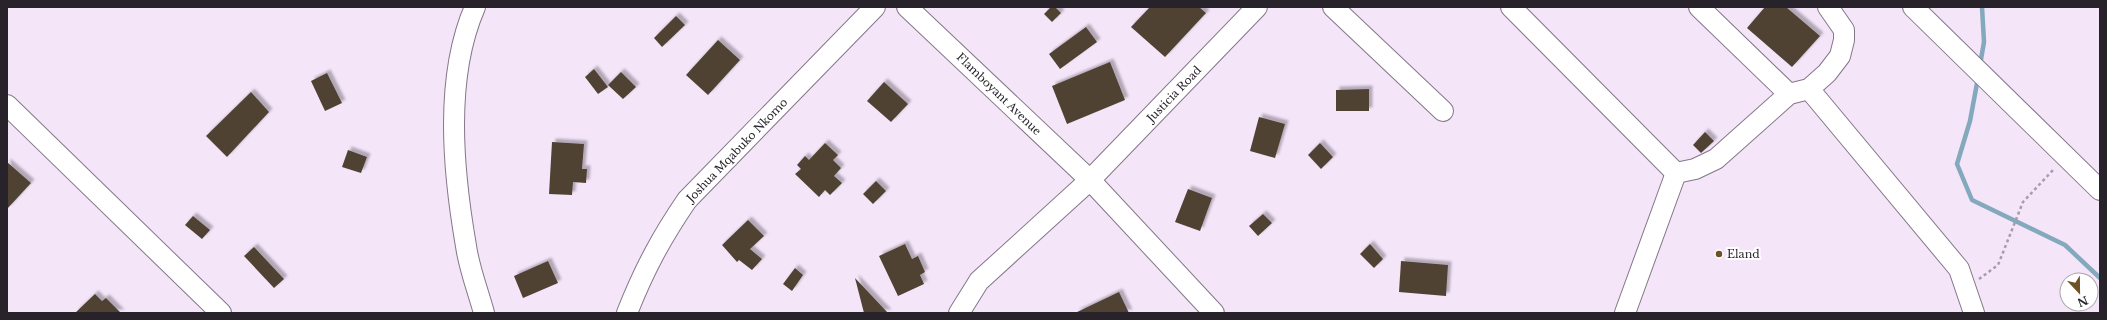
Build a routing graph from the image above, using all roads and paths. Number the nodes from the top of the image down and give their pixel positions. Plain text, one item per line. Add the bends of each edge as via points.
1 (475, 7) edge
2 (875, 7) edge
3 (908, 7) edge
4 (1257, 7) edge
5 (1333, 7) edge
6 (1511, 7) edge
7 (1699, 7) edge
8 (1828, 7) edge
9 (1913, 7) edge
10 (1809, 89) junction
11 (1789, 94) junction
12 (7, 105) edge
13 (1443, 111) dead end
14 (2066, 157) junction
15 (1676, 173) junction
16 (1090, 180) junction
17 (2100, 190) edge
18 (1965, 288) junction
19 (221, 313) edge
20 (484, 313) edge
21 (627, 313) edge
22 (959, 313) edge
23 (1214, 313) edge
24 (1624, 313) edge
25 (1974, 313) edge

1 - 20 street via 465,29 458,57 454,146 466,247
2 - 21 street, Joshua Mqabuko Nkomo via 687,200 663,236 642,276
3 - 16 street, Flamboyant Avenue
4 - 16 street, Justicia Road
5 - 13 street
6 - 15 street
7 - 11 street
8 - 10 street via 1844,30 1844,40 1840,56 1827,73
9 - 14 street
10 - 11 street
10 - 18 street via 1959,269
11 - 15 street via 1716,159 1695,169
12 - 19 street
14 - 17 street
14 - 18 path via 2023,202 1998,265
15 - 24 street
16 - 22 street, Justicia Road via 979,282
16 - 23 street, Flamboyant Avenue
18 - 25 street

